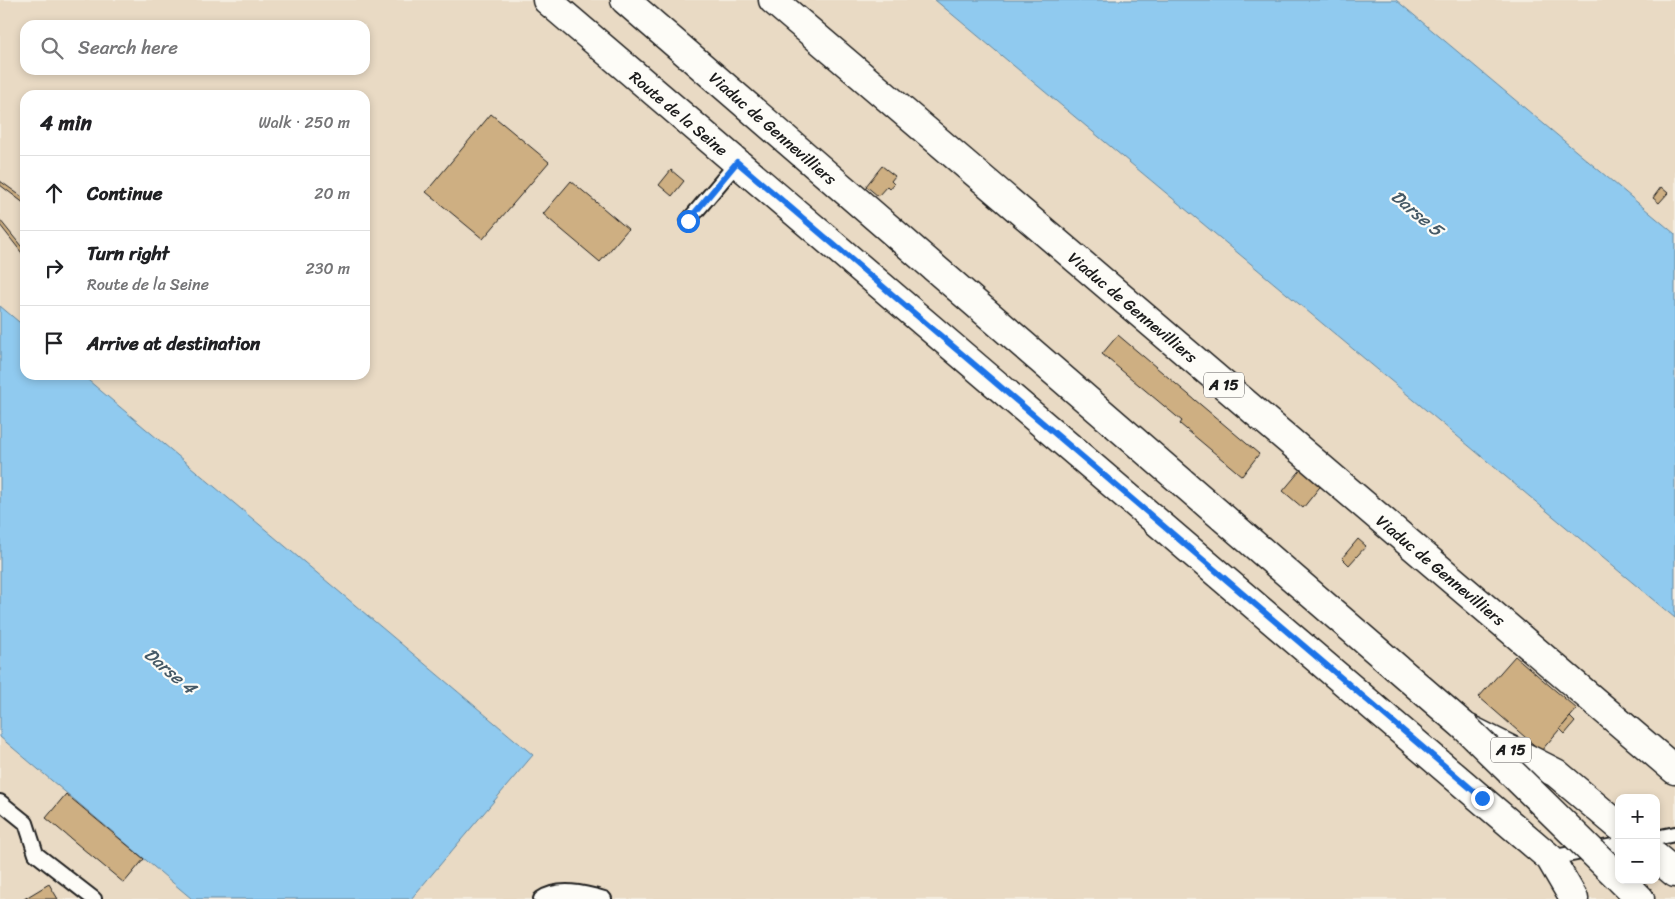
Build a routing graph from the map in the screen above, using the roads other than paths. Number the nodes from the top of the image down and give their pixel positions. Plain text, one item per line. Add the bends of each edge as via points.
1 (546, 0) edge
2 (626, 0) edge
3 (773, 0) edge
4 (737, 162) junction
5 (688, 221) dead end
6 (1466, 727) junction
7 (1675, 770) edge
8 (0, 802) edge
9 (1615, 823) edge
10 (1675, 834) edge
11 (1660, 837) edge
12 (1615, 846) edge
13 (1550, 858) junction
14 (1660, 860) edge
15 (1675, 873) edge
16 (1615, 874) edge
17 (1625, 884) edge
18 (94, 899) edge
19 (541, 899) edge
20 (604, 899) edge
21 (1574, 899) edge
22 (1640, 899) edge

1 - 4 main road, Route de la Seine
2 - 6 main road, Viaduc de Gennevilliers / A 15
3 - 7 main road, Viaduc de Gennevilliers / A 15
4 - 5 lane
4 - 13 main road, Route de la Seine
6 - 9 main road, A 15 via 1556,773
6 - 16 main road, bridge
8 - 18 lane via 26,823 36,854
10 - 11 lane
12 - 13 lane
13 - 21 main road, Route de la Seine
14 - 15 main road
17 - 22 main road
19 - 20 lane via 560,892

